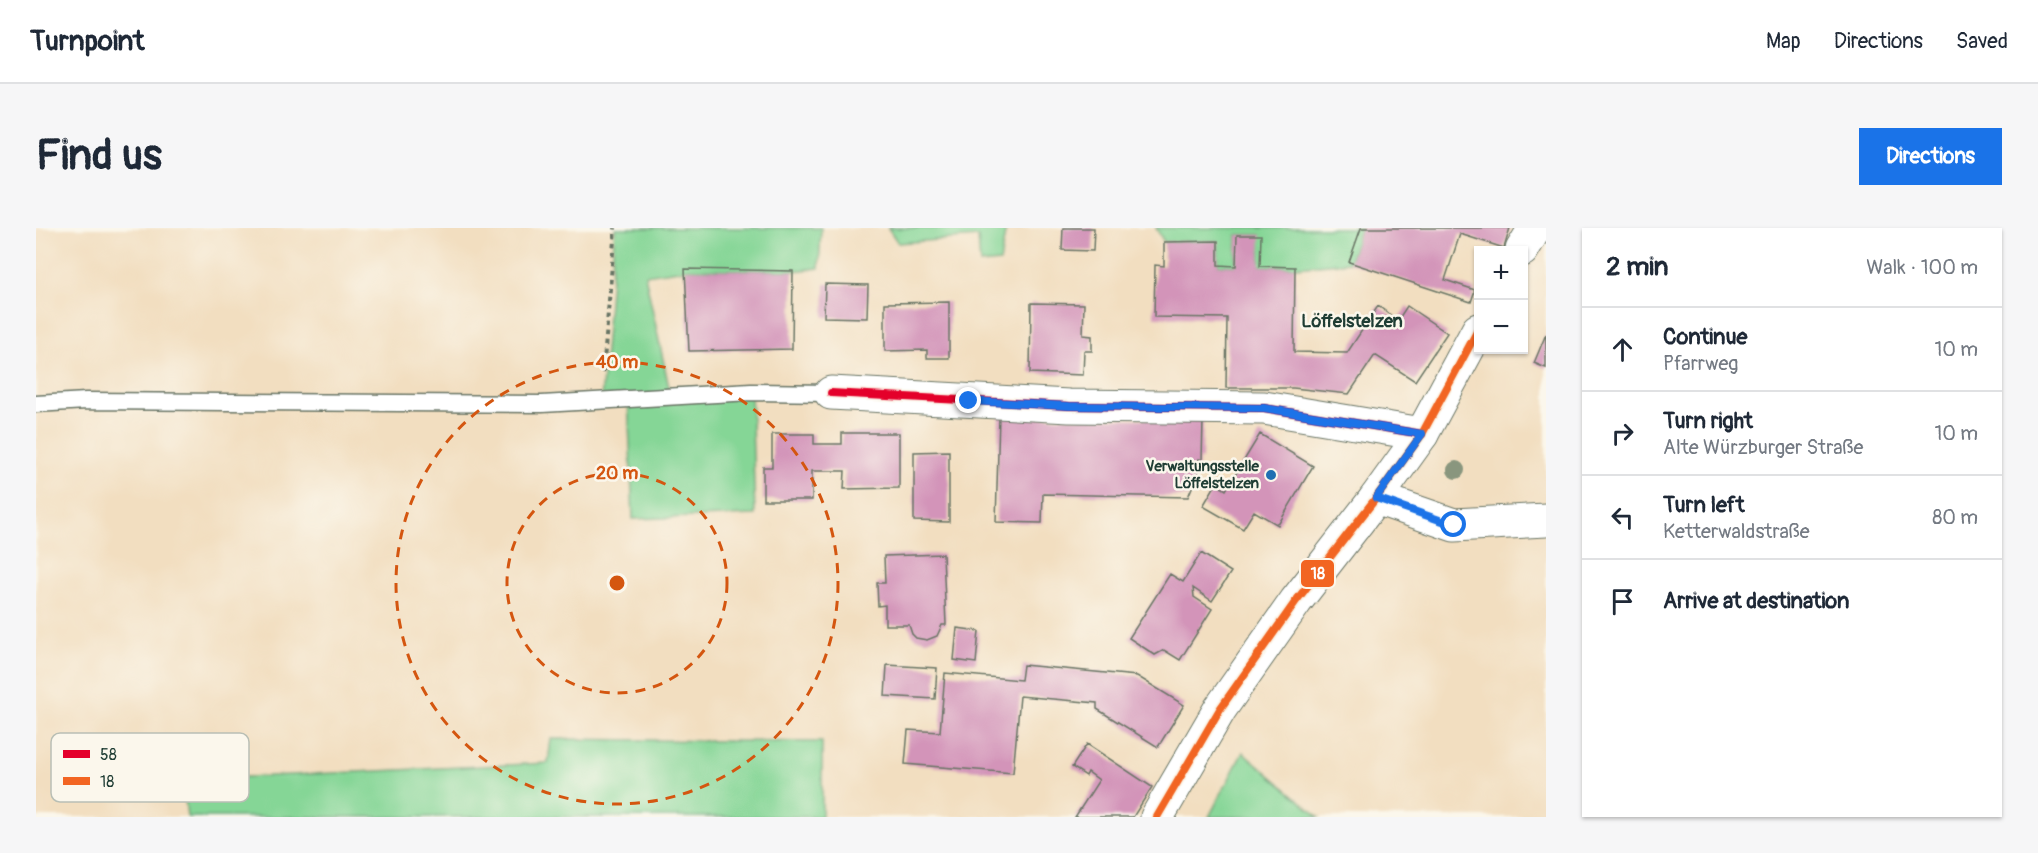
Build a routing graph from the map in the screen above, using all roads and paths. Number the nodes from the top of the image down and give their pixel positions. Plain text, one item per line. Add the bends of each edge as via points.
1 (615, 228) edge
2 (1535, 228) edge
3 (1524, 246) edge
4 (1474, 339) edge
5 (831, 393) joint
6 (601, 401) junction
7 (36, 404) edge
8 (1422, 434) junction
9 (1376, 498) junction
10 (1546, 520) edge
11 (1157, 817) edge

1 - 6 path
2 - 3 street
4 - 8 street
5 - 6 lane
5 - 8 street via 1069,406 1264,408
6 - 7 lane
8 - 9 street
9 - 10 street via 1454,525
9 - 11 street via 1220,708

